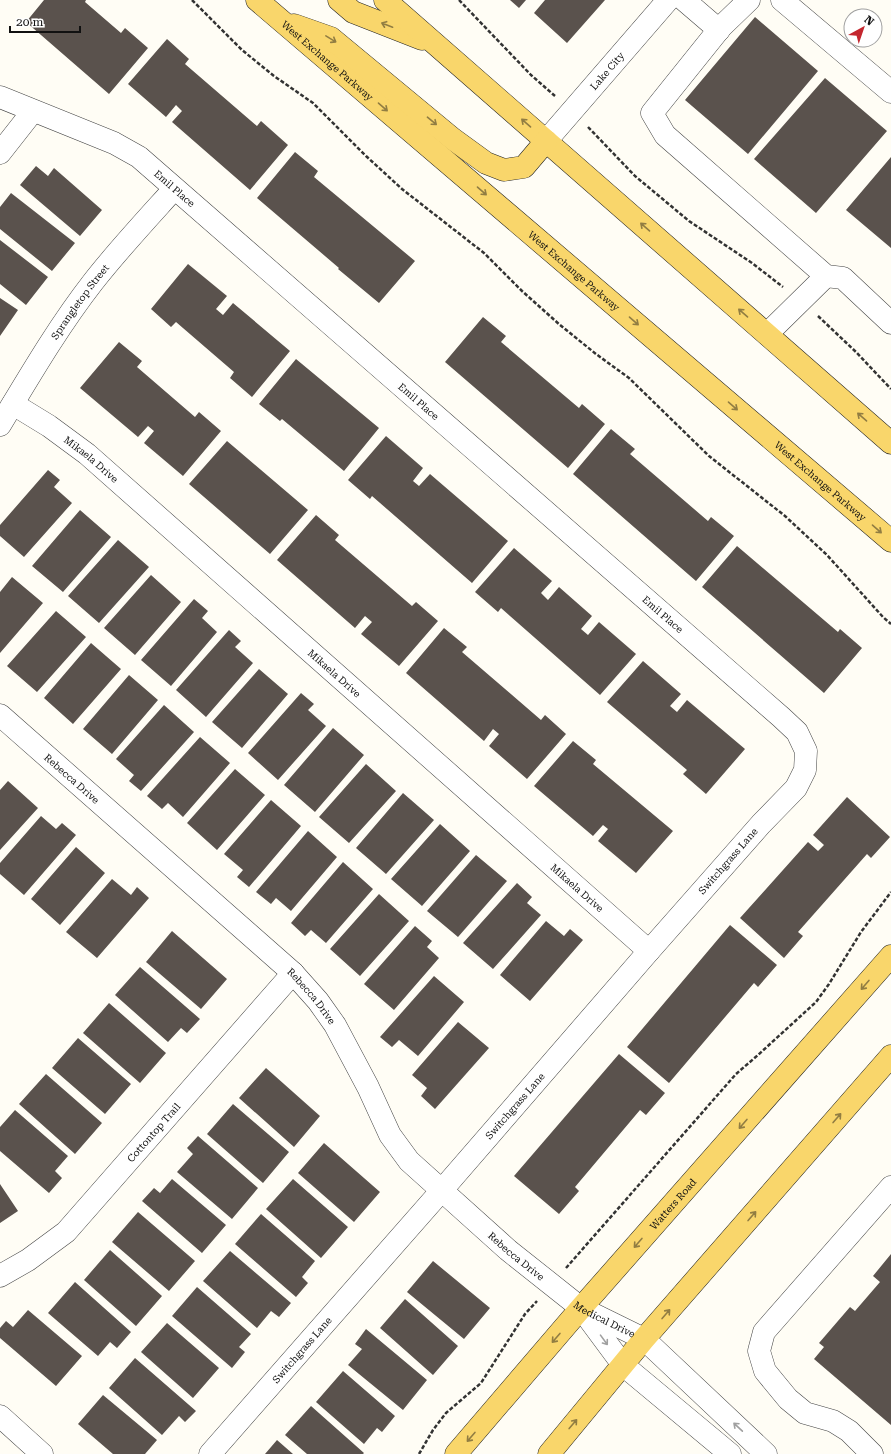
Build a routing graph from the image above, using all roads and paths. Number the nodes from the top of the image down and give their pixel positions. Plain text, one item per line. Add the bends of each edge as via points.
1 (192, 0) edge
2 (257, 0) edge
3 (339, 0) edge
4 (385, 0) edge
5 (459, 0) edge
6 (668, 0) edge
7 (684, 0) edge
8 (749, 0) edge
9 (782, 0) edge
10 (282, 21) junction
11 (719, 30) junction
12 (437, 44) junction
13 (891, 92) edge
14 (0, 97) edge
15 (33, 111) junction
16 (572, 111) junction
17 (546, 141) junction
18 (0, 152) edge
19 (174, 188) junction
20 (826, 276) junction
21 (801, 300) junction
22 (891, 323) edge
23 (767, 334) junction
24 (891, 389) edge
25 (13, 404) junction
26 (0, 425) edge
27 (891, 443) edge
28 (891, 541) edge
29 (891, 624) edge
30 (0, 715) edge
31 (806, 751) joint
32 (891, 892) edge
33 (649, 951) junction
34 (891, 956) edge
35 (293, 973) junction
36 (888, 1067) edge
37 (891, 1187) edge
38 (442, 1190) junction
39 (0, 1276) edge
40 (552, 1284) junction
41 (581, 1308) junction
42 (644, 1339) junction
43 (623, 1365) junction
44 (0, 1416) edge
45 (42, 1454) edge
46 (210, 1454) edge
47 (419, 1454) edge
48 (456, 1454) edge
49 (548, 1454) edge
50 (730, 1454) edge
51 (766, 1454) edge
52 (872, 1454) edge

1 - 29 path via 242,50 313,103 402,189 484,253 560,325 629,378 709,456 785,516 827,555
2 - 10 main road, West Exchange Parkway
12 -> 3 main road via 353,12
4 - 12 main road
5 - 16 path via 531,75
6 - 16 street, Lake City
7 - 11 street
8 - 11 street
9 - 13 street
10 -> 17 main road via 331,38 453,139 486,163 504,170 524,167
10 -> 28 main road, West Exchange Parkway
11 - 20 street via 652,113 665,135
17 -> 12 main road
14 - 15 street, Emil Place
15 - 18 street
15 - 19 street, Emil Place via 114,143 139,157
16 - 17 street, Lake City
16 - 21 path via 635,176 689,221
23 -> 17 main road
19 - 25 street, Sprangletop Street via 93,283 47,347
19 - 31 street, Emil Place via 781,717 797,732
20 - 21 street
20 - 22 street via 843,278
21 - 23 street
21 - 24 path
27 -> 23 main road
25 - 26 street, Sprangletop Street
25 - 33 street, Mikaela Drive via 87,454
30 - 35 street, Rebecca Drive
31 - 33 street, Switchgrass Lane via 805,770 796,788
32 - 40 path via 861,932 830,984 816,1002 736,1074
33 - 38 street, Switchgrass Lane
34 -> 41 main road, Watters Road
35 - 38 street, Rebecca Drive via 335,1025 390,1135 409,1161
35 - 39 street, Cottontop Trail via 66,1232 28,1260
42 -> 36 main road
37 - 52 street via 764,1332 759,1351 765,1371 788,1399 806,1413 833,1421 849,1431
38 - 40 street, Rebecca Drive via 508,1250
38 - 46 street, Switchgrass Lane
40 - 41 street, Rebecca Drive
40 - 47 path via 525,1314 481,1383 446,1413
41 - 42 street, Medical Drive
41 -> 43 street, Medical Drive
41 -> 48 main road, Watters Road
42 - 43 main road
51 -> 42 street, Medical Drive
49 -> 43 main road
43 - 50 street, Medical Drive
44 - 45 street

